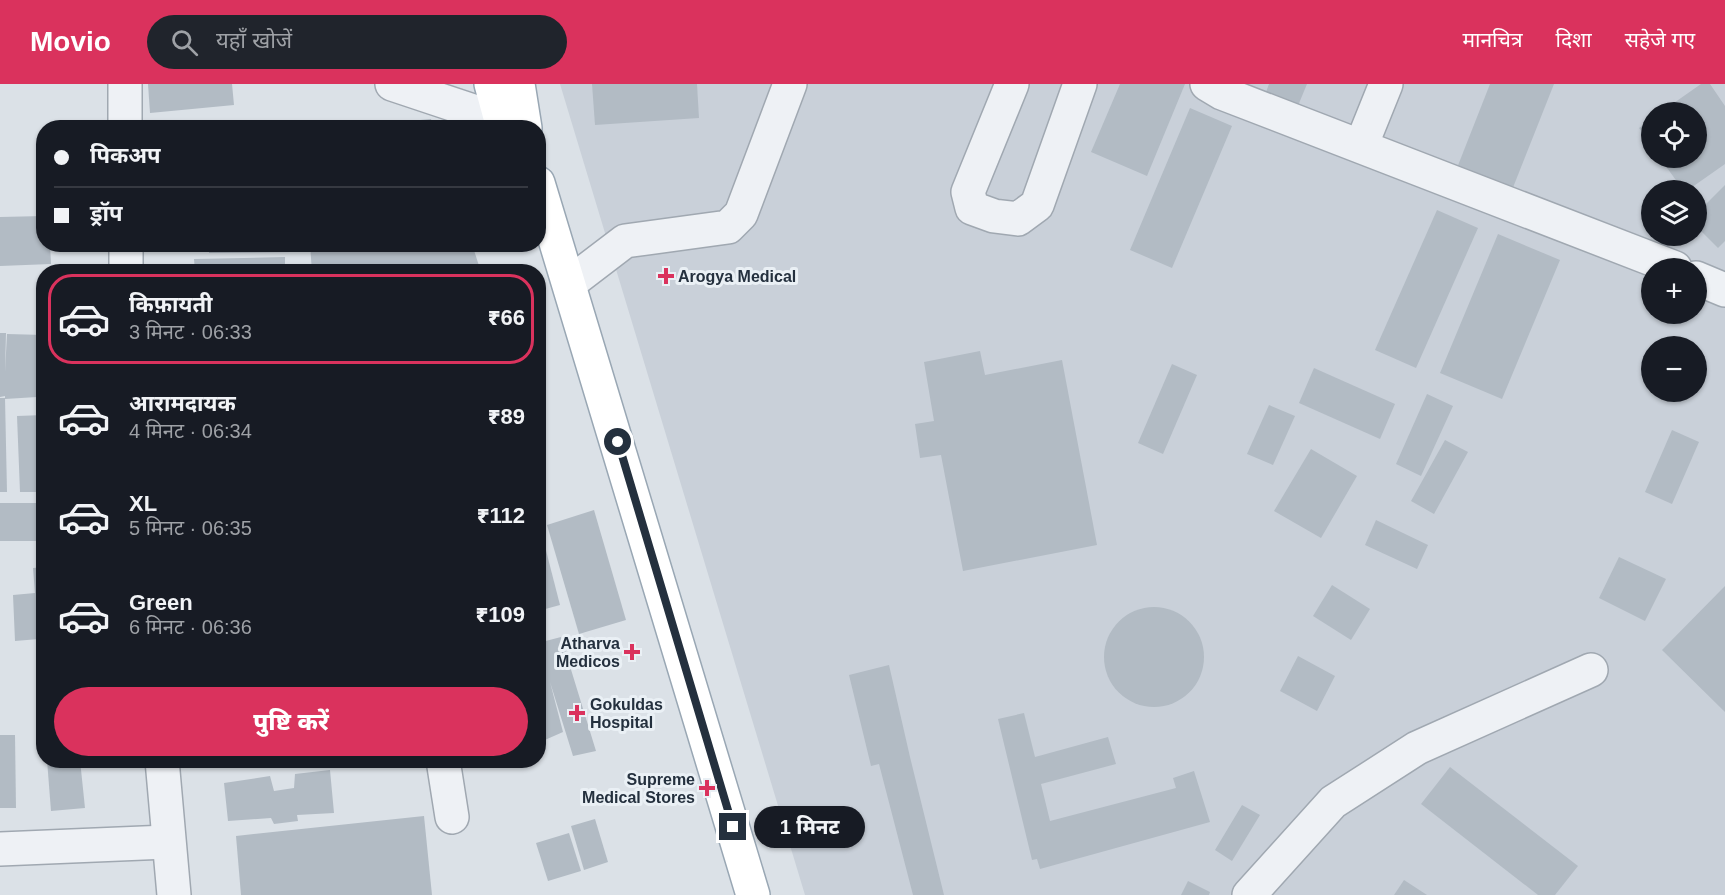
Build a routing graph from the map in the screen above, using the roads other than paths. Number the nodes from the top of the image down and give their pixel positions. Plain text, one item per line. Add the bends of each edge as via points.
1 (125, 84) edge
2 (392, 84) edge
3 (491, 84) edge
4 (495, 84) edge
5 (518, 84) edge
6 (790, 84) edge
7 (1012, 84) edge
8 (1080, 84) edge
9 (1207, 84) edge
10 (1386, 84) edge
11 (125, 120) edge
12 (500, 120) edge
13 (510, 120) edge
14 (510, 120) edge
15 (513, 120) edge
16 (1361, 146) junction
17 (546, 208) edge
18 (543, 252) edge
19 (1649, 258) edge
20 (570, 283) junction
21 (1707, 283) edge
22 (1725, 290) edge
23 (1591, 670) dead end
24 (162, 768) edge
25 (444, 768) edge
26 (452, 817) dead end
27 (167, 842) junction
28 (0, 849) edge
29 (174, 895) edge
30 (736, 895) edge
31 (753, 895) edge
32 (1249, 895) edge

1 - 11 street
2 - 12 street
3 - 13 main road
4 - 14 street
5 - 15 main road
6 - 20 street via 741,214 728,227 625,241
7 - 8 street via 968,192 972,208 1018,219 1037,205
9 - 16 street
10 - 16 street
16 - 19 street
17 - 20 main road
18 - 30 main road
20 - 31 main road
21 - 22 street
23 - 32 street via 1417,748 1333,802
24 - 27 street
25 - 26 street
27 - 28 street
27 - 29 street

